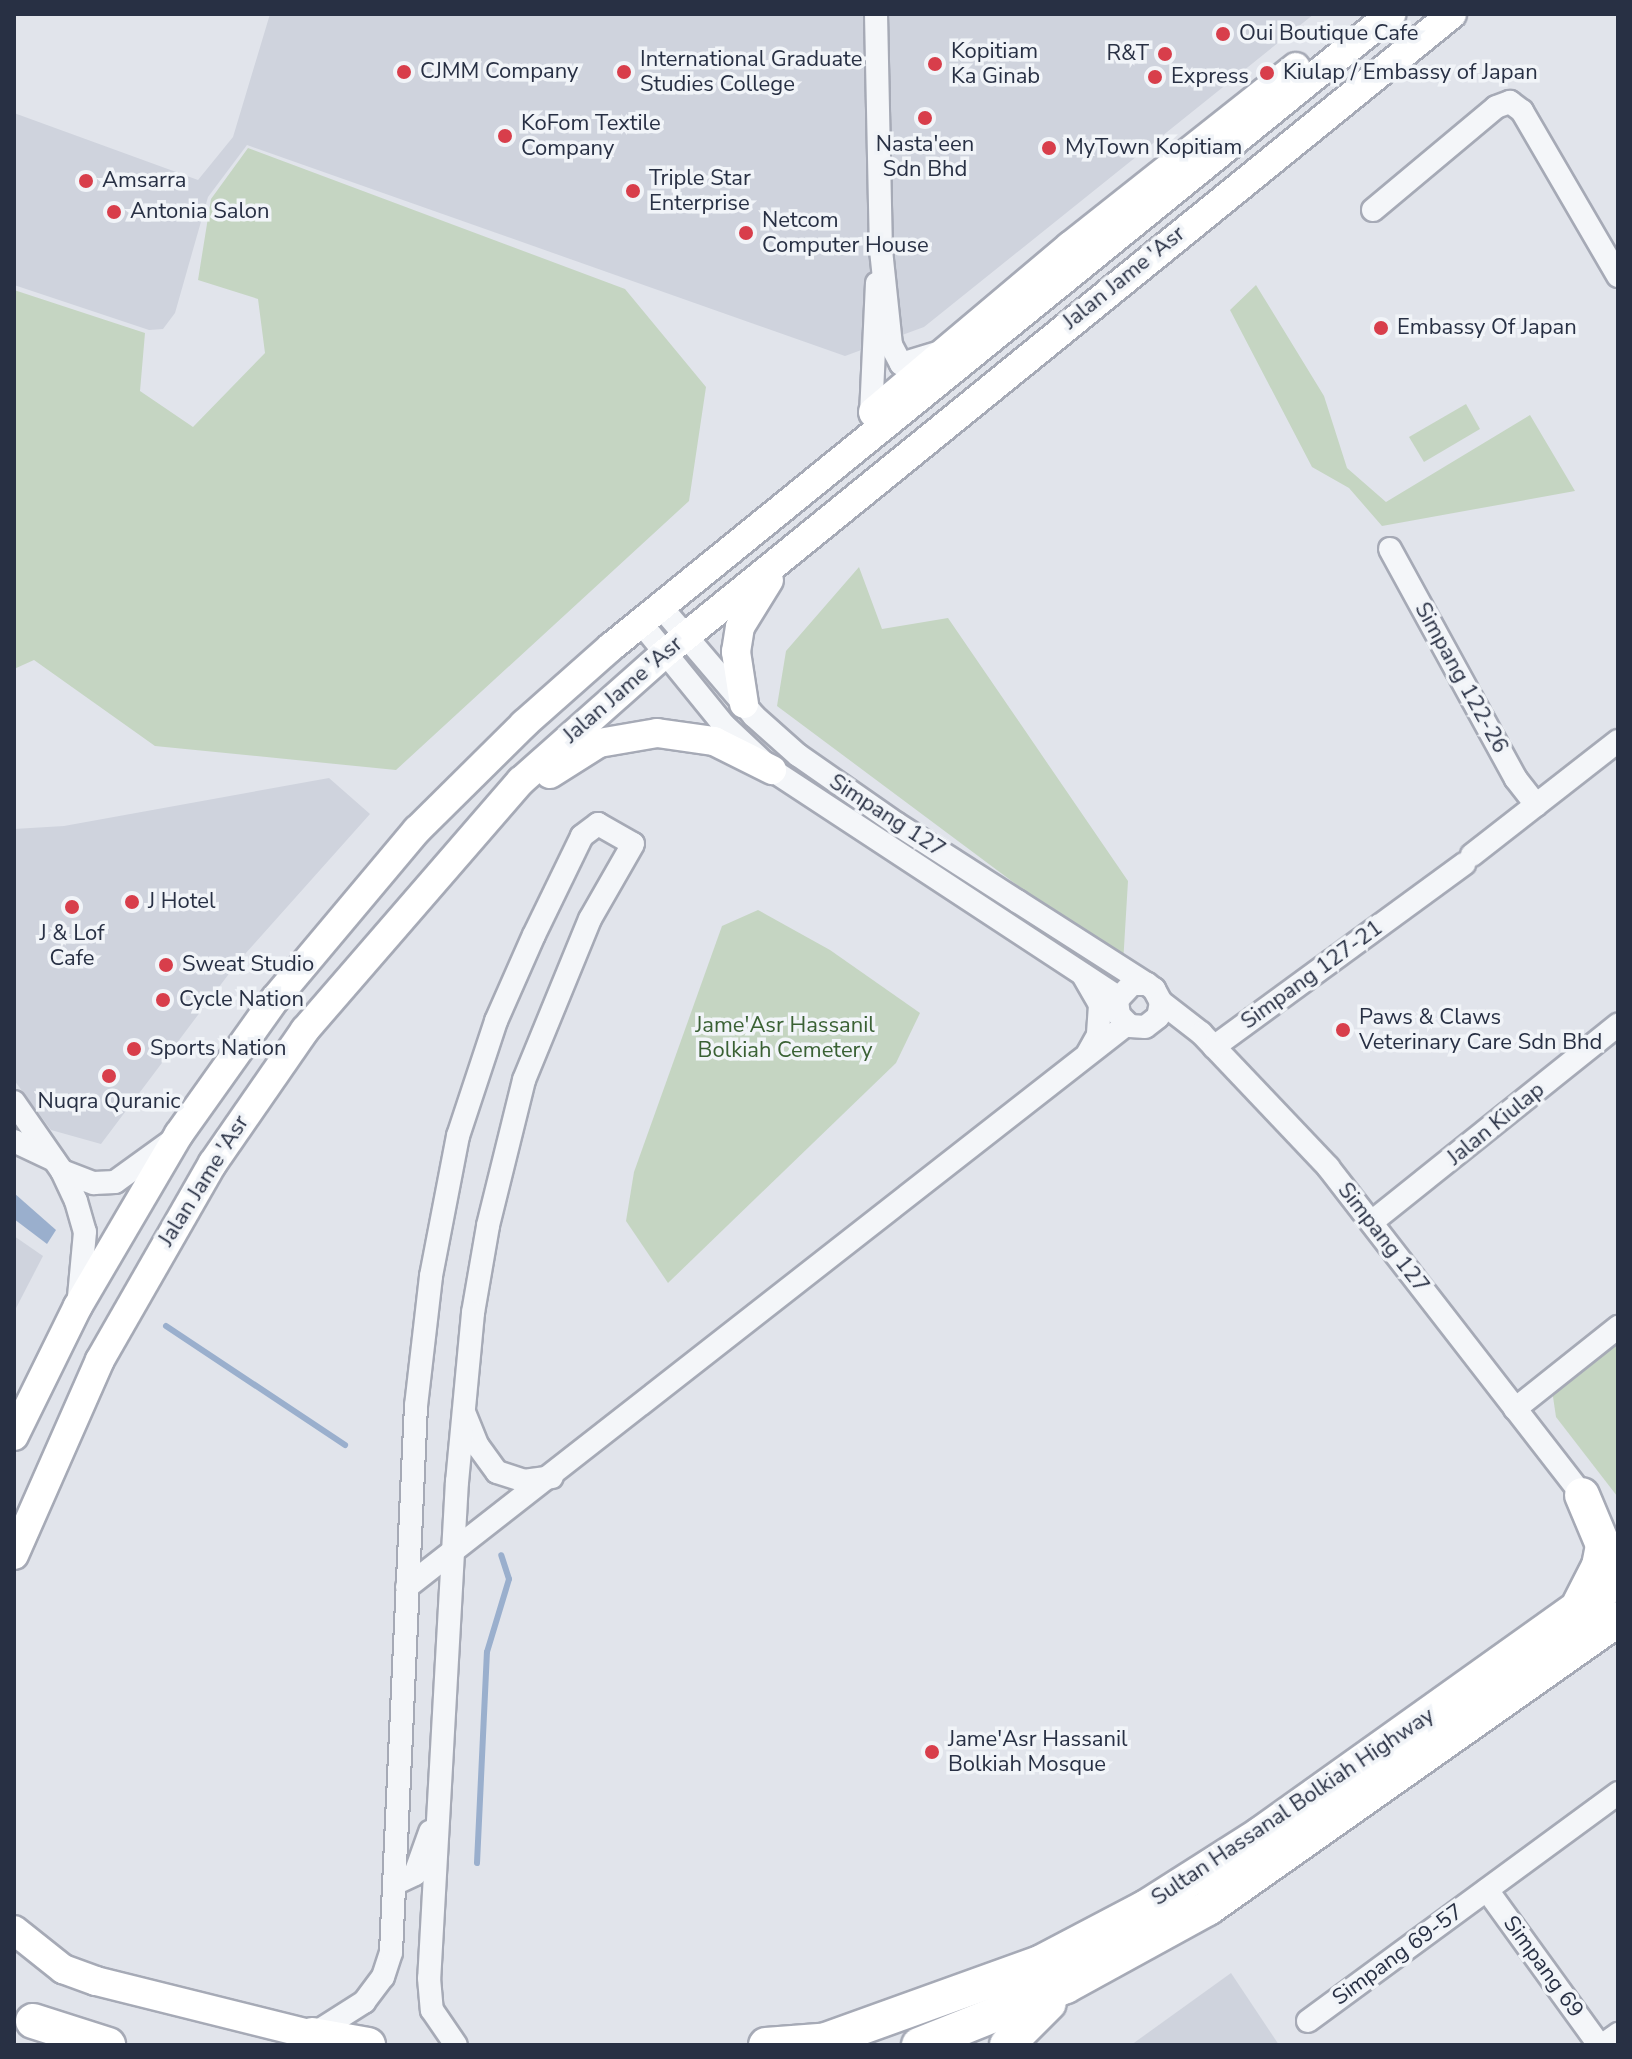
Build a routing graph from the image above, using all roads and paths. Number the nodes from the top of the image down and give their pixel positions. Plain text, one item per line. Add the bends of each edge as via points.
1 (876, 14) edge
2 (1373, 14) edge
3 (1391, 14) edge
4 (1452, 14) edge
5 (1373, 210) dead end
6 (881, 250) junction
7 (1618, 276) edge
8 (947, 347) junction
9 (871, 415) junction
10 (947, 422) junction
11 (787, 505) junction
12 (800, 542) junction
13 (1390, 549) dead end
14 (651, 615) junction
15 (675, 645) junction
16 (744, 704) junction
17 (1618, 741) edge
18 (772, 770) junction
19 (1536, 805) junction
20 (445, 867) junction
21 (1076, 965) junction
22 (1118, 997) junction
23 (1154, 1003) junction
24 (1127, 1024) junction
25 (1618, 1025) edge
26 (1214, 1047) junction
27 (1085, 1058) junction
28 (14, 1102) edge
29 (179, 1134) junction
30 (14, 1141) edge
31 (58, 1166) junction
32 (1373, 1221) junction
33 (78, 1306) junction
34 (1618, 1327) edge
35 (463, 1407) junction
36 (1515, 1409) junction
37 (14, 1436) edge
38 (553, 1477) junction
39 (1582, 1495) junction
40 (1618, 1519) edge
41 (453, 1553) junction
42 (14, 1555) edge
43 (1618, 1579) edge
44 (407, 1587) junction
45 (1578, 1607) junction
46 (1618, 1619) edge
47 (1618, 1793) edge
48 (438, 1808) junction
49 (394, 1884) junction
50 (1487, 1890) junction
51 (14, 1930) edge
52 (1066, 1986) junction
53 (33, 2021) dead end
54 (1308, 2021) dead end
55 (1618, 2034) edge
56 (312, 2035) junction
57 (822, 2042) edge
58 (108, 2045) edge
59 (368, 2045) edge
60 (456, 2045) edge
61 (766, 2045) edge
62 (919, 2045) edge
63 (1007, 2045) edge
64 (1601, 2045) edge

1 - 6 street
2 - 8 main road via 1275,82
3 - 11 main road, Jalan Jame 'Asr
4 - 10 main road, Jalan Jame 'Asr
5 - 7 street via 1496,107 1510,102 1522,111
6 - 8 street via 894,356 901,364 912,363
6 - 9 street via 871,329
8 - 9 main road
9 - 11 main road via 809,467
10 - 11 main road via 892,447 825,500 799,509
10 - 12 main road, Jalan Jame 'Asr
11 - 14 main road, Jalan Jame 'Asr
12 - 15 main road, Jalan Jame 'Asr
12 - 16 main road via 753,600 740,627 737,665
13 - 19 street, Simpang 122-26
14 - 15 street, Simpang 127
14 - 29 main road, Jalan Jame 'Asr via 524,724 417,830 275,999
15 - 16 street, Simpang 127
15 - 18 street, Simpang 127 via 724,725
15 - 20 main road, Jalan Jame 'Asr via 521,781
16 - 23 street, Simpang 127 via 822,774
17 - 19 street, Simpang 127-21
18 - 20 main road via 734,748 681,734 599,743 554,771
18 - 21 street, Simpang 127
19 - 26 street, Simpang 127-21
20 - 42 main road, Jalan Jame 'Asr via 305,1030 213,1163 100,1360
21 - 22 street, Simpang 127
21 - 27 street via 1100,1005 1098,1035
22 - 23 street via 1132,984
22 - 24 street via 1116,1008
23 - 24 street
23 - 26 street
24 - 27 street
25 - 32 street, Jalan Kiulap
26 - 32 street, Simpang 127 via 1278,1111
27 - 38 street
28 - 31 street
29 - 31 street via 115,1182 94,1183
29 - 33 main road, Jalan Jame 'Asr
30 - 31 street
31 - 33 street via 85,1232
32 - 36 street, Simpang 127
33 - 37 main road, Jalan Jame 'Asr
34 - 36 street
35 - 38 street via 478,1446 497,1472 524,1481
35 - 41 street
35 - 44 street via 488,1226 524,1080 590,919 633,844 598,824 582,836 534,935 496,1021 458,1136 422,1343
36 - 39 street, Simpang 127
38 - 41 street
39 - 40 highway
39 - 45 highway via 1603,1545 1599,1566
41 - 44 street
41 - 48 street
43 - 45 highway, Sultan Hassanal Bolkiah Highway
44 - 49 street
45 - 57 highway, Sultan Hassanal Bolkiah Highway via 1261,1834 1145,1908 1042,1962
46 - 52 highway, Sultan Hassanal Bolkiah Highway via 1279,1861 1139,1949
47 - 50 street, Simpang 69-57
48 - 49 street via 415,1874
48 - 60 street via 429,1978 432,2010
49 - 56 street via 391,1952 383,1977 364,2002
50 - 54 street, Simpang 69-57
50 - 64 street, Simpang 69
51 - 56 main road via 63,1969 96,1981
52 - 62 highway, Sultan Hassanal Bolkiah Highway
52 - 63 highway
53 - 58 highway
55 - 64 street
56 - 59 highway
57 - 61 highway, Sultan Hassanal Bolkiah Highway

